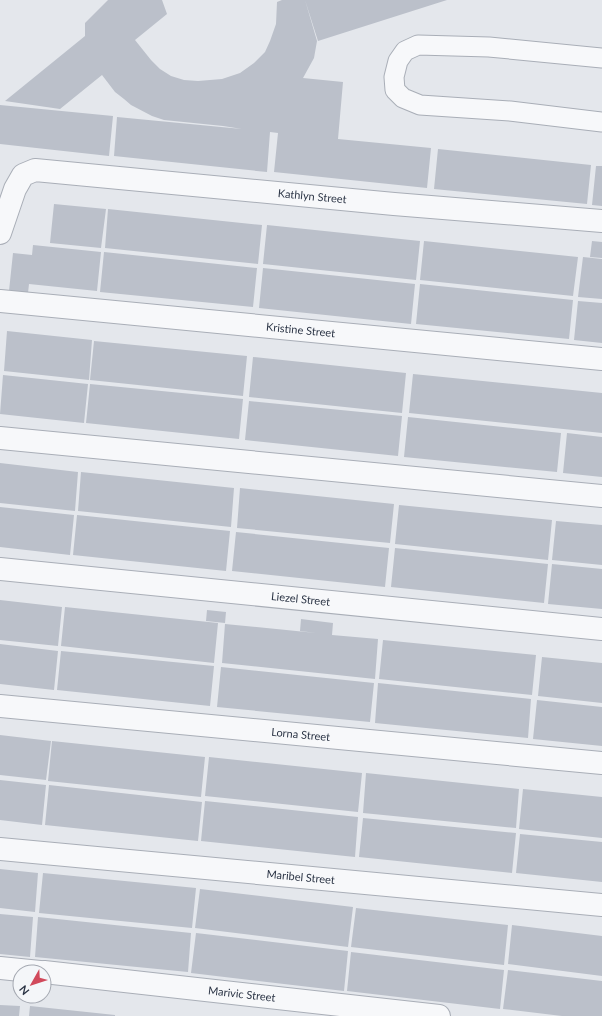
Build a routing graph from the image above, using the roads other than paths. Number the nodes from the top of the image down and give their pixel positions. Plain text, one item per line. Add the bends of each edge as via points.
1 (602, 58) edge
2 (602, 122) edge
3 (602, 221) edge
4 (0, 233) edge
5 (0, 301) edge
6 (602, 359) edge
7 (0, 438) edge
8 (602, 496) edge
9 (0, 569) edge
10 (602, 629) edge
11 (0, 706) edge
12 (602, 763) edge
13 (0, 849) edge
14 (602, 905) edge
15 (0, 968) edge
16 (12, 969) edge
17 (52, 973) edge
18 (439, 1016) edge

1 - 2 lane via 489,48 418,46 405,51 398,61 394,77 395,90 403,98 420,105
3 - 4 street, Kathlyn Street via 35,170 23,175 15,189
5 - 6 street, Kristine Street
7 - 8 street
9 - 10 street, Liezel Street
11 - 12 street, Lorna Street
13 - 14 street, Maribel Street
15 - 16 street
17 - 18 street, Marivic Street

